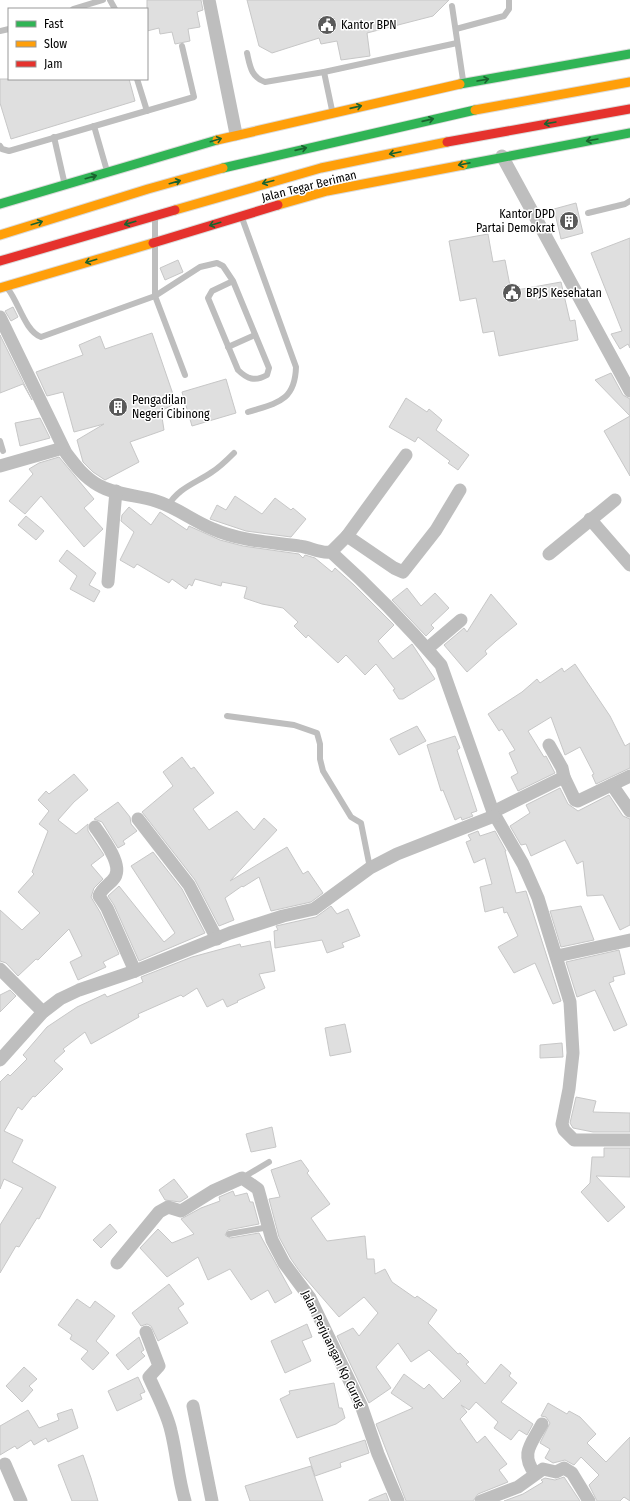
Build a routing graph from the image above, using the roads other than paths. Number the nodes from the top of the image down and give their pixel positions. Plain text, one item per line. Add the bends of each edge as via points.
1 (103, 0) edge
2 (209, 0) edge
3 (510, 0) edge
4 (452, 6) dead end
5 (76, 8) edge
6 (456, 29) junction
7 (457, 44) junction
8 (182, 46) dead end
9 (247, 53) dead end
10 (630, 54) edge
11 (324, 72) junction
12 (137, 80) edge
13 (630, 82) edge
14 (463, 83) junction
15 (630, 109) edge
16 (147, 111) junction
17 (332, 112) junction
18 (94, 126) junction
19 (630, 133) edge
20 (236, 134) junction
21 (54, 137) junction
22 (0, 146) edge
23 (502, 156) junction
24 (108, 173) junction
25 (121, 178) dead end
26 (135, 184) dead end
27 (65, 185) junction
28 (148, 189) junction
29 (630, 201) edge
30 (0, 204) edge
31 (588, 213) dead end
32 (155, 216) junction
33 (242, 216) junction
34 (0, 235) edge
35 (0, 241) edge
36 (156, 242) junction
37 (3, 260) edge
38 (233, 282) junction
39 (3, 287) edge
40 (154, 296) junction
41 (0, 317) edge
42 (255, 335) junction
43 (228, 347) junction
44 (185, 375) dead end
45 (630, 391) edge
46 (248, 412) dead end
47 (0, 441) edge
48 (63, 448) junction
49 (3, 451) dead end
50 (234, 453) dead end
51 (406, 455) dead end
52 (0, 466) edge
53 (460, 490) dead end
54 (116, 491) junction
55 (615, 500) dead end
56 (168, 506) junction
57 (590, 519) junction
58 (347, 536) junction
59 (331, 552) junction
60 (549, 554) dead end
61 (630, 565) edge
62 (108, 582) dead end
63 (461, 620) dead end
64 (428, 648) junction
65 (228, 716) dead end
66 (549, 745) dead end
67 (630, 776) edge
68 (564, 777) junction
69 (612, 785) junction
70 (630, 811) edge
71 (493, 814) junction
72 (138, 819) dead end
73 (95, 827) dead end
74 (366, 871) junction
75 (217, 939) junction
76 (630, 940) edge
77 (556, 956) junction
78 (0, 969) edge
79 (135, 971) junction
80 (43, 1012) junction
81 (0, 1060) edge
82 (630, 1140) edge
83 (269, 1162) dead end
84 (242, 1178) junction
85 (269, 1227) junction
86 (229, 1234) dead end
87 (117, 1263) dead end
88 (146, 1332) dead end
89 (193, 1406) dead end
90 (542, 1424) dead end
91 (6, 1464) dead end
92 (535, 1474) junction
93 (21, 1501) edge
94 (185, 1501) edge
95 (212, 1501) edge
96 (398, 1501) edge
97 (481, 1501) edge
98 (589, 1501) edge

1 - 5 lane
2 - 20 street
3 - 6 lane via 509,9 504,16
4 - 6 lane
6 - 7 lane
7 - 11 lane
7 - 14 lane
8 - 16 lane via 195,96
9 - 11 lane via 252,74 265,82
14 -> 10 main road
11 - 17 lane
12 - 16 lane
28 -> 13 main road via 251,161 486,107
17 -> 14 main road
15 -> 32 main road, Jalan Tegar Beriman via 491,133 321,168
16 - 18 lane
17 - 20 main road
18 - 21 lane
18 - 24 lane
19 -> 23 main road, Jalan Tegar Beriman
24 -> 20 main road
21 - 22 lane via 9,151
21 - 27 lane
23 -> 33 main road, Jalan Tegar Beriman via 327,191
23 - 45 street
24 - 25 main road
27 -> 24 main road
26 - 28 main road
27 - 30 main road
34 -> 28 main road
29 - 31 lane
32 - 36 lane
32 -> 37 main road, Jalan Tegar Beriman
33 -> 36 main road, Jalan Tegar Beriman
33 - 46 lane via 296,367 295,380 281,402
35 - 37 main road
36 -> 39 main road, Jalan Tegar Beriman
36 - 40 lane
38 - 40 lane via 223,266 217,263 210,264 200,267
38 - 42 lane
38 - 43 lane via 212,291 208,298
39 - 40 lane via 16,300 29,330 41,337
40 - 44 lane
41 - 48 street
42 - 43 lane
42 - 43 lane via 269,368 267,375 261,378 245,377 238,370
47 - 49 lane
48 - 52 street
48 - 54 street via 89,478
50 - 56 lane via 213,472 182,489
51 - 58 street
53 - 58 street via 436,530 403,572
54 - 56 street via 158,501
54 - 62 street
55 - 57 street
56 - 59 street via 232,535 255,541 307,547 323,553
57 - 60 street
57 - 61 street
58 - 59 street
59 - 64 street
63 - 64 street
64 - 71 street via 444,671
65 - 74 lane via 294,725 317,733 323,771 351,817 361,823
66 - 68 street via 562,768
67 - 69 street
68 - 69 street via 575,800 578,801
68 - 71 street
69 - 70 street
71 - 74 street via 397,854
71 - 77 street via 523,864 538,898
72 - 75 street via 188,885
73 - 79 street via 111,851 116,872 115,877 99,896 107,908
74 - 75 street via 314,909 283,916
75 - 79 street
76 - 77 street
77 - 82 street via 570,1002 573,1024 570,1089 562,1124 564,1130 574,1140
78 - 80 street
79 - 80 street via 79,990 60,999
80 - 81 street
83 - 84 lane
84 - 85 street, Jalan Perjuangan Kp Curug via 258,1189
84 - 87 street via 213,1191 181,1211 168,1208 159,1212
85 - 86 lane
85 - 96 street, Jalan Perjuangan Kp Curug via 272,1240 284,1263 310,1298 352,1385
88 - 94 street via 159,1366 149,1378 171,1431
89 - 95 street
90 - 92 street via 527,1453 527,1461
91 - 93 street
92 - 97 street via 518,1487
92 - 98 street via 543,1469 556,1472 567,1469

